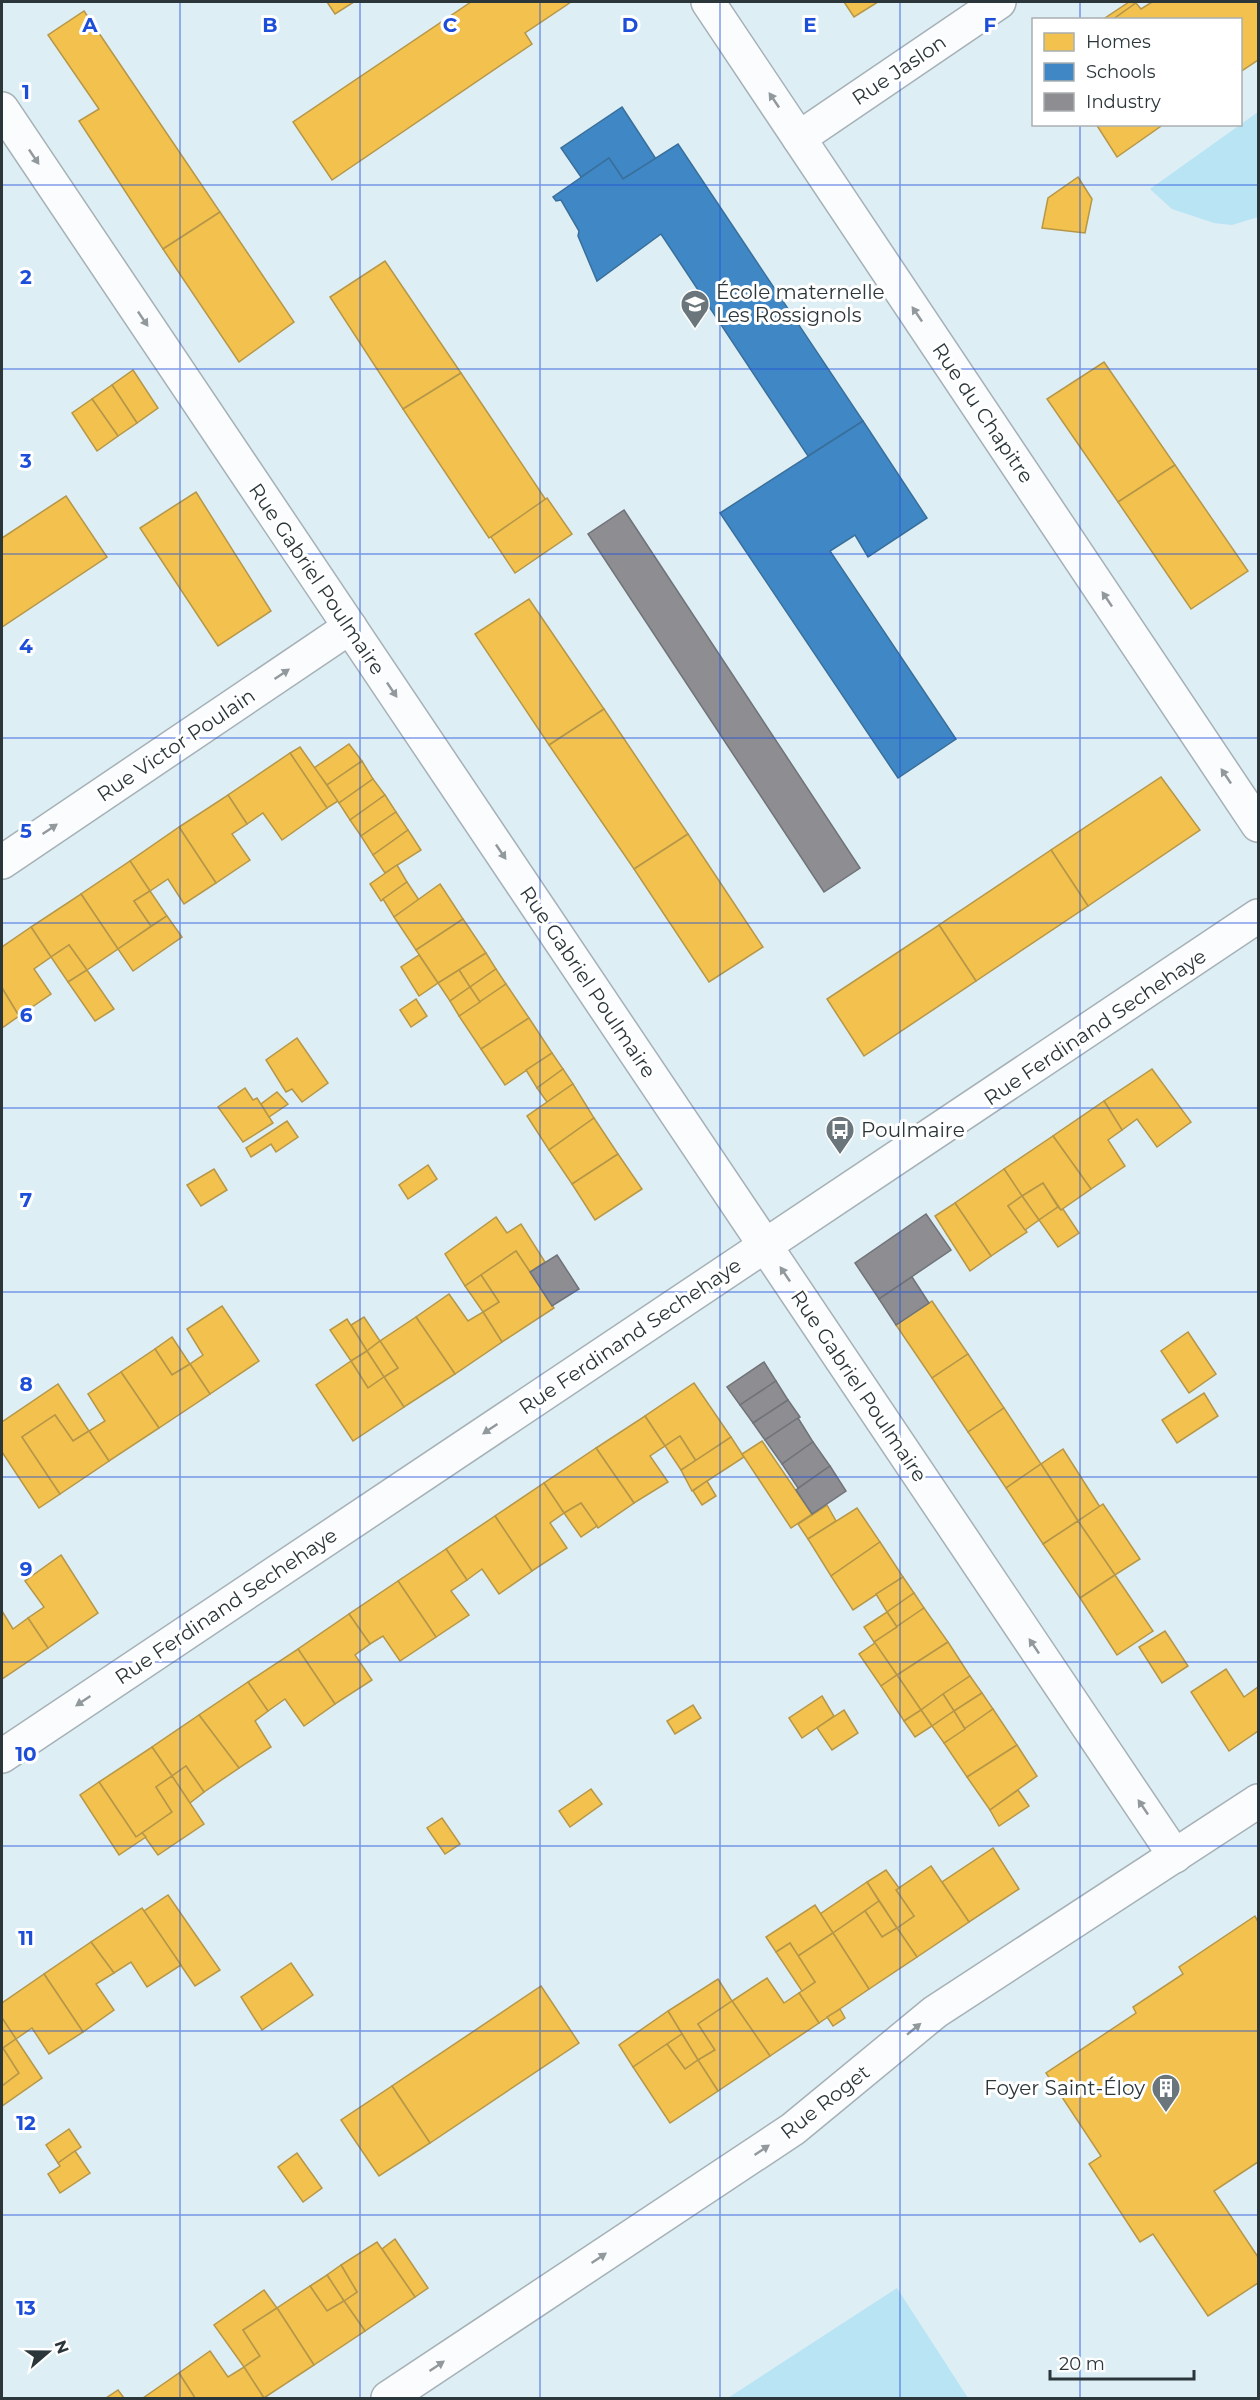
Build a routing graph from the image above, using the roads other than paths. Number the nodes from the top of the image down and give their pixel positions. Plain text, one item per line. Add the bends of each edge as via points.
1 (708, 2) edge
2 (999, 2) edge
3 (2, 109) edge
4 (799, 138) junction
5 (350, 627) junction
6 (1258, 825) edge
7 (2, 862) edge
8 (1258, 916) edge
9 (766, 1245) junction
10 (2, 1756) edge
11 (1258, 1801) edge
12 (1175, 1856) junction
13 (388, 2398) edge

4 -> 1 street, Rue du Chapitre
2 - 4 street, Rue Jaslon
3 -> 5 street, Rue Gabriel Poulmaire
6 -> 4 street, Rue du Chapitre
7 -> 5 street, Rue Victor Poulain
5 -> 9 street, Rue Gabriel Poulmaire
8 - 9 street, Rue Ferdinand Sechehaye
9 -> 10 street, Rue Ferdinand Sechehaye
12 -> 9 street, Rue Gabriel Poulmaire
11 - 12 street, Rue Roget
13 -> 12 street, Rue Roget via 793,2129 935,2012

